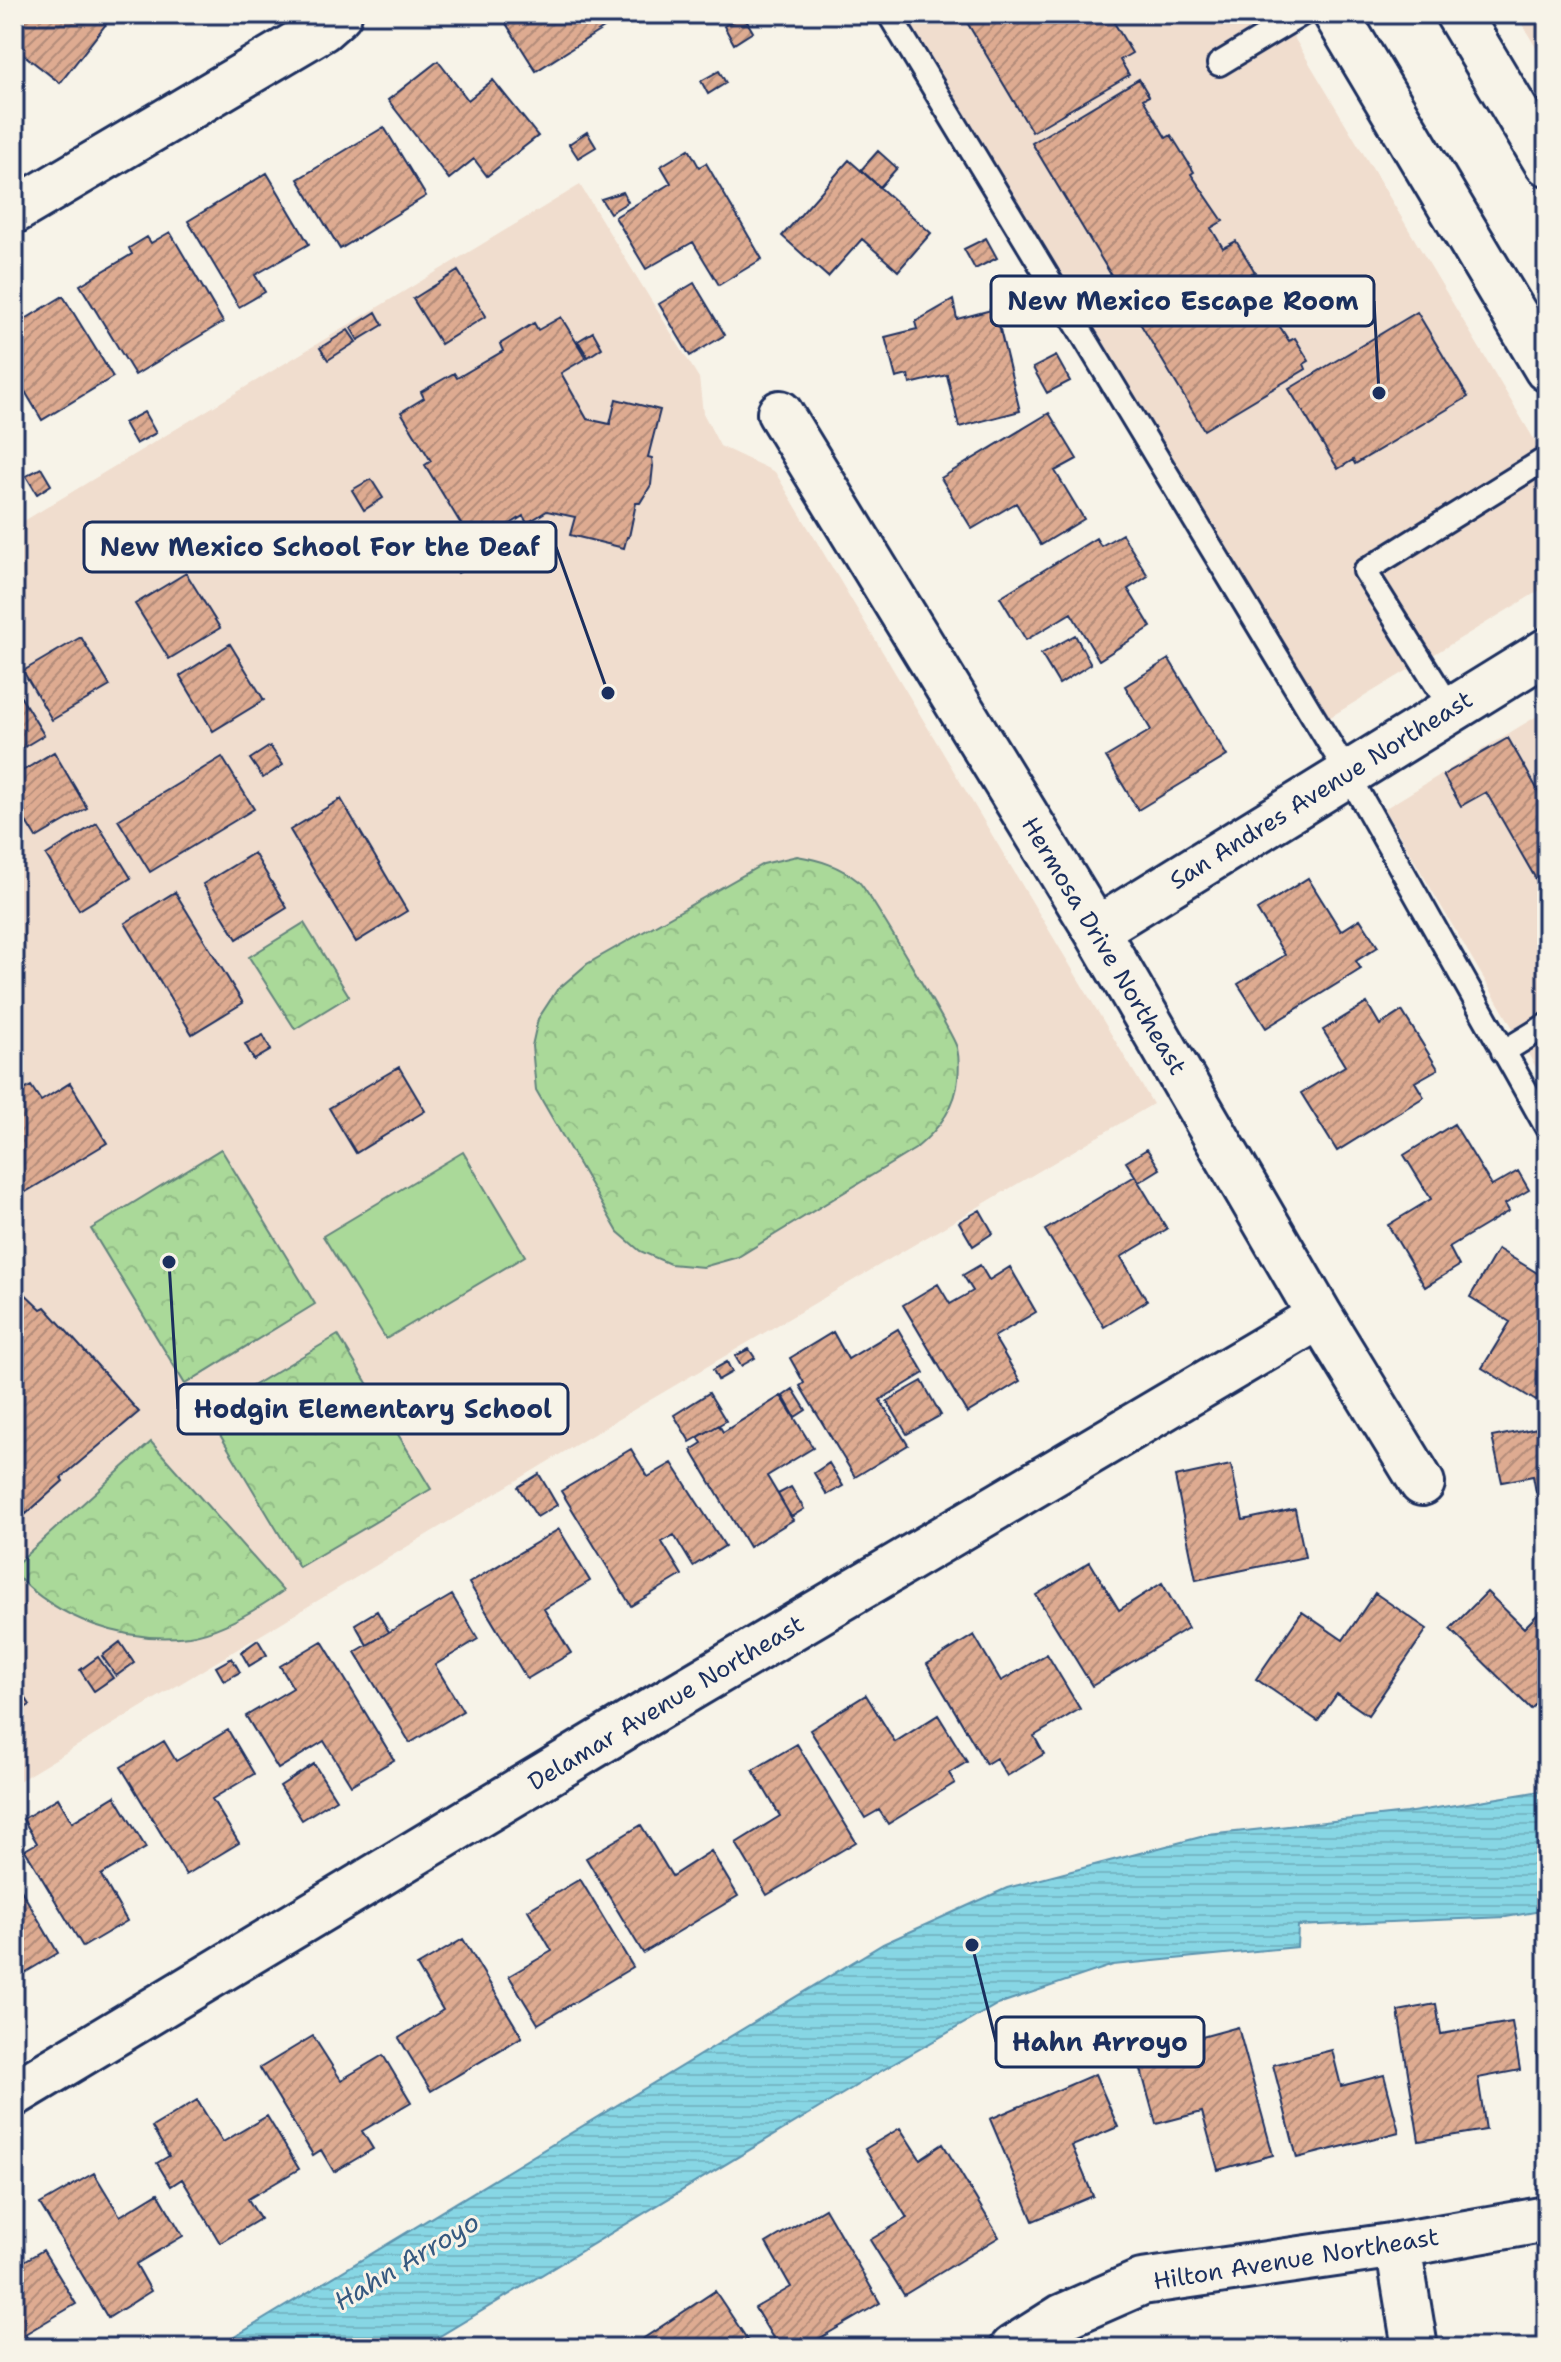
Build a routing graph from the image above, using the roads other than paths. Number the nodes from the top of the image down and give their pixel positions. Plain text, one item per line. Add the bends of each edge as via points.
1 (339, 14) edge
2 (889, 14) edge
3 (1302, 14) edge
4 (1336, 14) edge
5 (1458, 14) edge
6 (1219, 64) dead end
7 (1547, 163) edge
8 (23, 194) edge
9 (1547, 369) edge
10 (780, 413) dead end
11 (1547, 458) edge
12 (1547, 651) edge
13 (1452, 710) junction
14 (1348, 774) junction
15 (1096, 930) junction
16 (1547, 1025) edge
17 (1503, 1052) junction
18 (1547, 1128) edge
19 (1320, 1316) junction
20 (1422, 1483) dead end
21 (14, 2094) edge
22 (1547, 2219) edge
23 (1398, 2245) junction
24 (1013, 2348) edge
25 (1415, 2348) edge

1 - 8 street via 322,29
2 - 14 lane
3 - 6 lane
4 - 9 street
5 - 7 street
10 - 15 street, Hermosa Drive Northeast
11 - 13 lane via 1365,571
12 - 13 street, San Andres Avenue Northeast
13 - 14 street, San Andres Avenue Northeast
14 - 15 street, San Andres Avenue Northeast
14 - 17 lane
15 - 19 street, Hermosa Drive Northeast
16 - 17 lane
17 - 18 lane
19 - 20 street, Hermosa Drive Northeast
19 - 21 street, Delamar Avenue Northeast
22 - 23 street, Hilton Avenue Northeast
23 - 24 street, Hilton Avenue Northeast via 1142,2282 1062,2317
23 - 25 street

